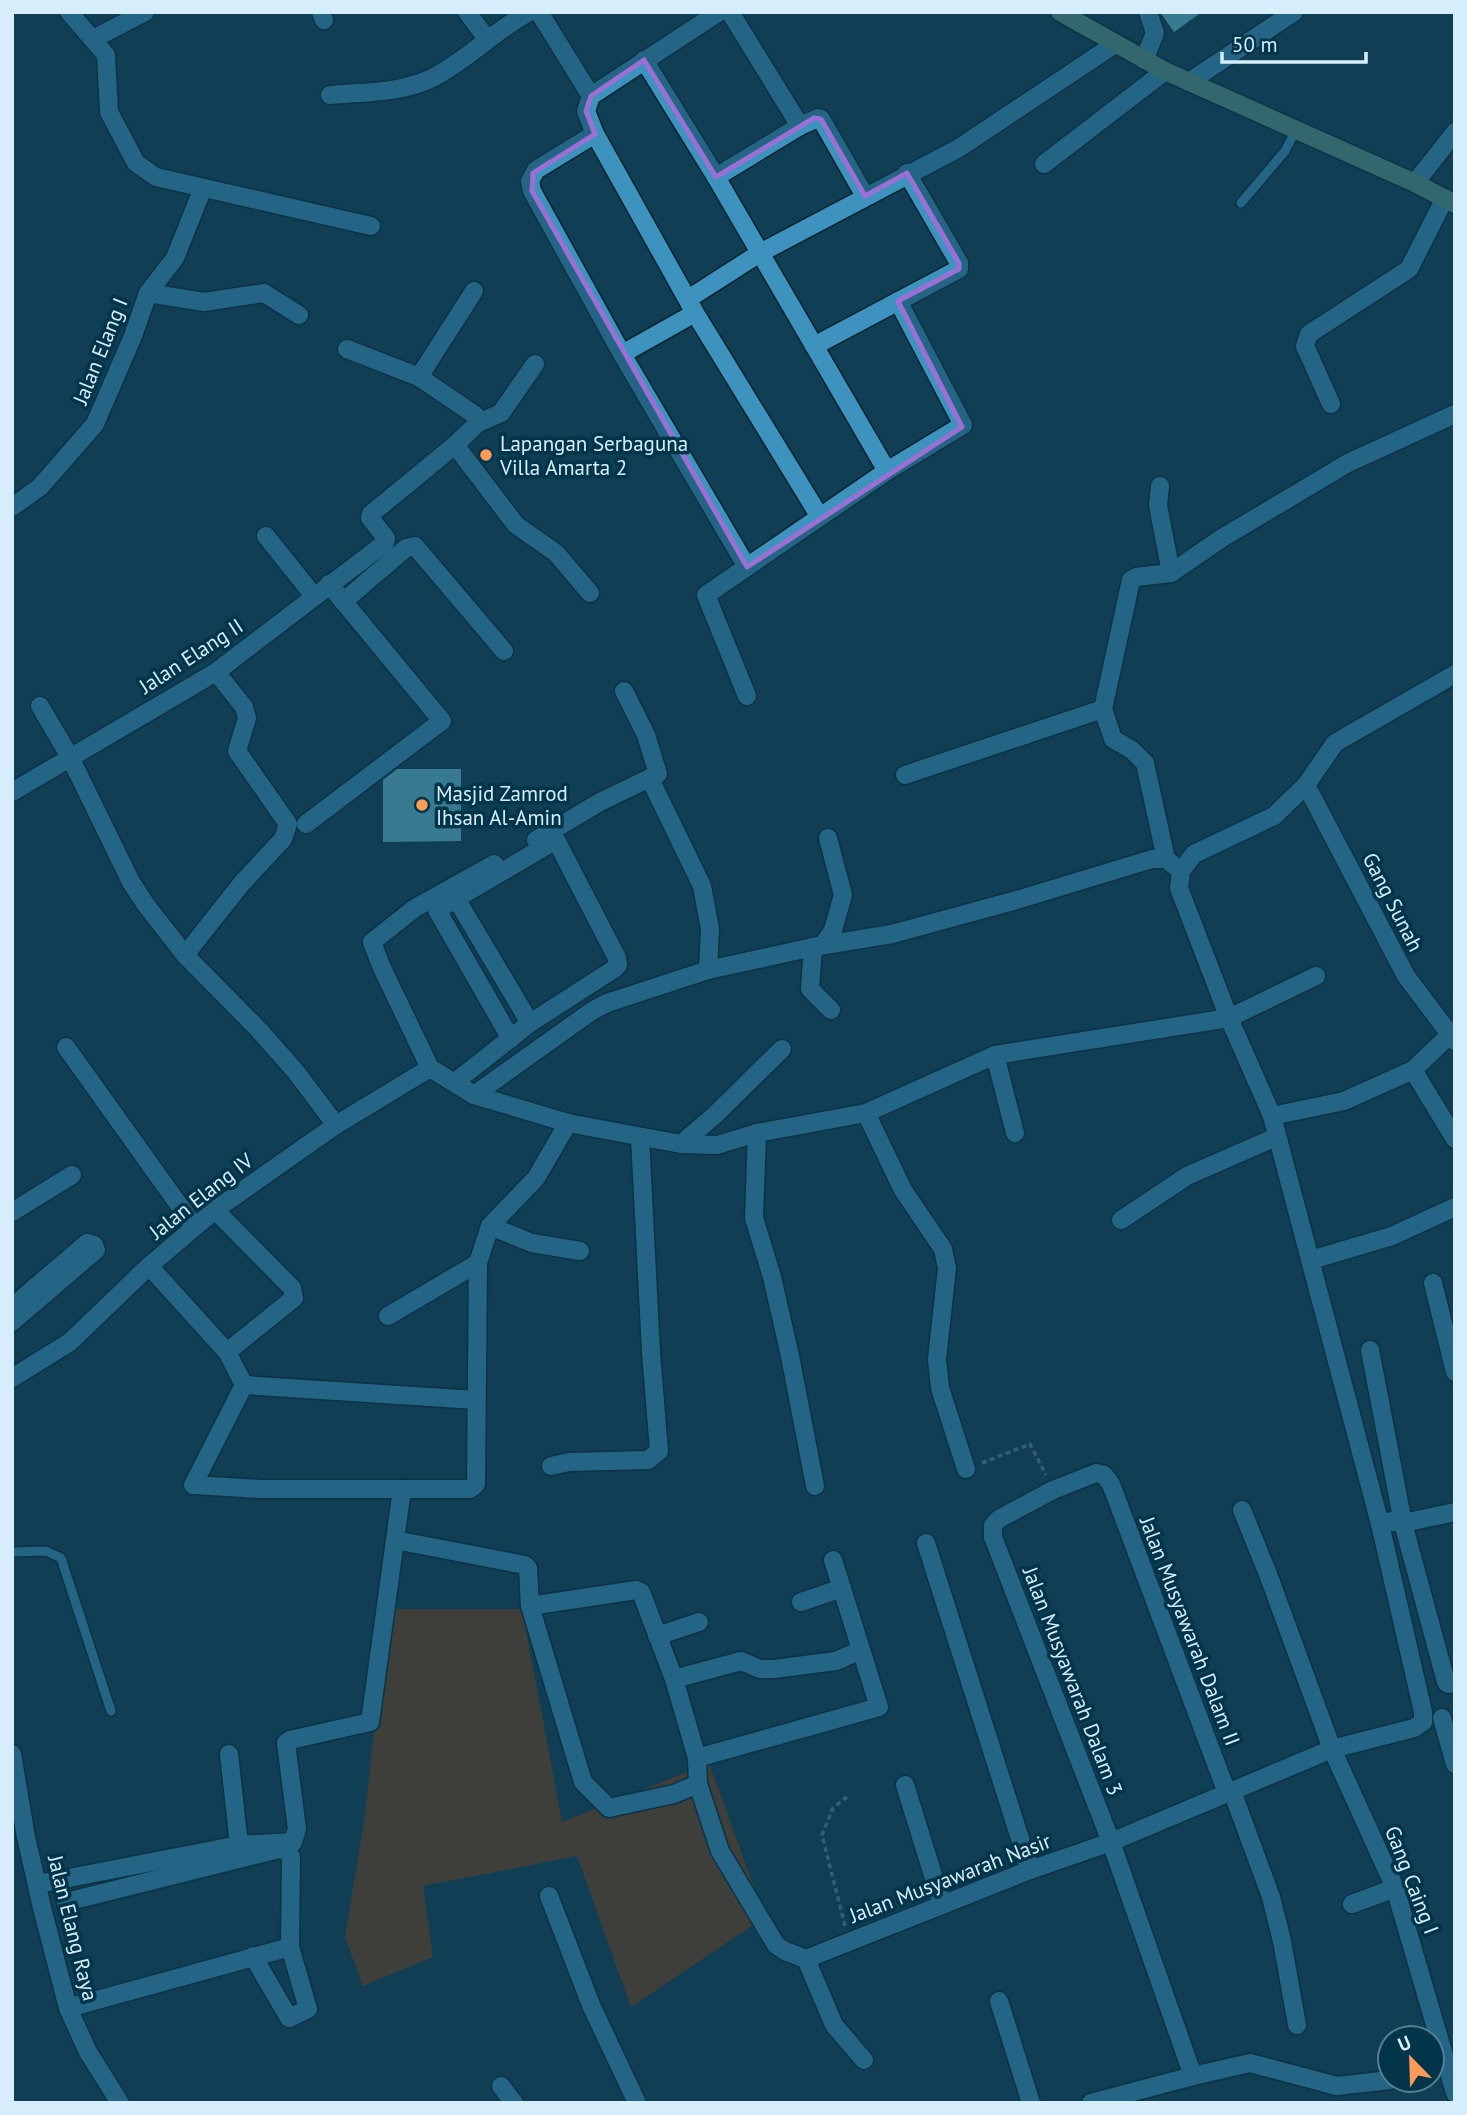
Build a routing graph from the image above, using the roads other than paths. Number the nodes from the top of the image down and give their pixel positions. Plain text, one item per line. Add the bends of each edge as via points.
1 (69, 12) edge
2 (145, 12) edge
3 (467, 12) edge
4 (529, 12) edge
5 (539, 12) edge
6 (719, 12) edge
7 (730, 12) edge
8 (1060, 12) edge
9 (1148, 12) edge
10 (1294, 12) edge
11 (93, 39) junction
12 (487, 39) junction
13 (1115, 44) junction
14 (644, 60) junction
15 (1144, 60) junction
16 (1165, 71) junction
17 (1189, 82) junction
18 (330, 94) dead end
19 (591, 96) junction
20 (800, 125) junction
21 (1296, 130) junction
22 (1455, 132) edge
23 (595, 134) junction
24 (1044, 164) dead end
25 (907, 173) junction
26 (716, 177) junction
27 (1415, 183) junction
28 (202, 188) junction
29 (864, 196) junction
30 (1450, 201) edge
31 (1241, 203) dead end
32 (371, 226) dead end
33 (760, 253) junction
34 (474, 291) dead end
35 (148, 293) junction
36 (898, 301) junction
37 (692, 306) junction
38 (299, 315) dead end
39 (814, 346) junction
40 (347, 349) dead end
41 (622, 354) junction
42 (535, 364) dead end
43 (419, 377) junction
44 (1331, 404) dead end
45 (1455, 414) edge
46 (478, 423) junction
47 (455, 445) junction
48 (887, 471) junction
49 (1160, 486) dead end
50 (12, 507) edge
51 (820, 516) junction
52 (266, 536) dead end
53 (747, 567) junction
54 (1171, 573) junction
55 (329, 584) junction
56 (590, 593) dead end
57 (314, 596) junction
58 (343, 602) junction
59 (504, 651) dead end
60 (216, 672) junction
61 (1455, 674) edge
62 (624, 691) dead end
63 (747, 696) dead end
64 (40, 706) dead end
65 (1103, 709) junction
66 (120, 714) dead end
67 (67, 752) junction
68 (905, 775) dead end
69 (650, 779) junction
70 (1306, 785) junction
71 (12, 792) edge
72 (306, 824) dead end
73 (828, 838) dead end
74 (1166, 859) junction
75 (1181, 871) junction
76 (457, 900) junction
77 (818, 946) junction
78 (185, 955) junction
79 (708, 970) junction
80 (1316, 976) dead end
81 (831, 1010) dead end
82 (1229, 1018) junction
83 (530, 1023) junction
84 (1453, 1035) edge
85 (511, 1039) junction
86 (66, 1047) dead end
87 (782, 1049) dead end
88 (996, 1055) junction
89 (430, 1068) junction
90 (1413, 1070) junction
91 (454, 1082) junction
92 (474, 1095) junction
93 (866, 1113) junction
94 (1272, 1116) junction
95 (568, 1123) junction
96 (335, 1125) junction
97 (757, 1133) junction
98 (1015, 1133) dead end
99 (640, 1137) junction
100 (1276, 1137) junction
101 (1455, 1139) edge
102 (681, 1144) junction
103 (72, 1175) dead end
104 (1455, 1207) edge
105 (215, 1210) junction
106 (12, 1212) edge
107 (1121, 1220) dead end
108 (194, 1226) junction
109 (490, 1226) junction
110 (580, 1251) dead end
111 (1311, 1260) junction
112 (478, 1263) junction
113 (149, 1266) junction
114 (1433, 1283) dead end
115 (12, 1307) edge
116 (388, 1316) dead end
117 (1448, 1317) edge
118 (12, 1321) edge
119 (1370, 1350) dead end
120 (228, 1352) junction
121 (1455, 1372) edge
122 (12, 1378) edge
123 (244, 1385) junction
124 (476, 1400) junction
125 (551, 1466) dead end
126 (966, 1469) road end
127 (815, 1486) dead end
128 (402, 1489) junction
129 (1242, 1510) dead end
130 (1455, 1512) edge
131 (1403, 1523) junction
132 (1381, 1529) junction
133 (993, 1537) joint
134 (395, 1540) junction
135 (926, 1543) dead end
136 (12, 1552) edge
137 (834, 1560) dead end
138 (842, 1588) junction
139 (801, 1602) dead end
140 (530, 1606) junction
141 (699, 1622) dead end
142 (657, 1636) junction
143 (861, 1650) junction
144 (674, 1679) junction
145 (1455, 1683) edge
146 (111, 1711) dead end
147 (1448, 1716) edge
148 (1423, 1722) junction
149 (1332, 1749) junction
150 (229, 1754) dead end
151 (12, 1755) edge
152 (697, 1758) junction
153 (1455, 1764) edge
154 (14, 1781) edge
155 (698, 1784) junction
156 (905, 1784) dead end
157 (1230, 1792) junction
158 (1111, 1842) junction
159 (239, 1845) junction
160 (1030, 1870) junction
161 (38, 1884) junction
162 (1395, 1888) junction
163 (549, 1896) dead end
164 (66, 1902) dead end
165 (942, 1904) junction
166 (1352, 1904) dead end
167 (290, 1947) junction
168 (253, 1956) junction
169 (806, 1959) junction
170 (999, 2000) dead end
171 (68, 2008) junction
172 (1432, 2024) edge
173 (1297, 2025) dead end
174 (864, 2060) dead end
175 (1446, 2075) edge
176 (1193, 2077) junction
177 (1376, 2082) edge
178 (501, 2086) dead end
179 (1455, 2092) edge
180 (120, 2103) edge
181 (514, 2103) edge
182 (637, 2103) edge
183 (1031, 2103) edge
184 (1091, 2103) edge

1 - 11 street
2 - 11 street
3 - 12 street
4 - 12 street
5 - 19 street
6 - 14 street
7 - 20 street
8 - 13 main road
9 - 15 street via 1155,33
10 - 17 street
11 - 28 street via 106,55 109,112 136,163 156,177
12 - 18 street via 422,82 382,91
13 - 15 main road
13 - 25 street via 959,148
14 - 19 street
14 - 26 street
15 - 16 main road
16 - 17 main road
16 - 24 street
17 - 21 main road
19 - 23 street via 586,111
20 - 26 street
20 - 29 street via 821,119
21 - 27 main road
21 - 31 lane via 1285,152
22 - 27 street
23 - 37 street
23 - 41 street via 536,170 530,185
25 - 29 street
25 - 36 street via 960,265
26 - 33 street
27 - 30 main road
28 - 32 street
28 - 35 street via 175,258
29 - 33 street
30 - 44 street via 1409,269 1309,334 1305,346
33 - 37 street
33 - 39 street
34 - 43 street
35 - 38 street, Jalan Elang I via 204,302 264,293
35 - 50 street, Jalan Elang I via 95,424 40,486
36 - 39 street
36 - 48 street via 963,425
37 - 41 street
37 - 51 street
39 - 48 street
40 - 43 street
41 - 53 street
42 - 46 street via 501,413
43 - 46 street via 475,415
45 - 54 street via 1348,463
46 - 47 street
47 - 55 street, Jalan Elang II via 371,514 385,542
47 - 56 street via 516,526 556,554
48 - 51 street
49 - 54 street via 1158,505
51 - 53 street
52 - 57 street
53 - 63 street via 706,595
54 - 65 street via 1131,580
55 - 57 street, Jalan Elang II
55 - 58 street
57 - 60 street, Jalan Elang II
58 - 59 street via 406,548 415,546
58 - 72 street via 442,721
60 - 67 street, Jalan Elang II
60 - 78 street via 244,707 247,718 237,751 288,824 283,838
61 - 70 street via 1335,743
62 - 69 street via 656,767 658,774
64 - 67 street
65 - 68 street
65 - 74 street via 1112,739 1145,763
66 - 67 street
67 - 71 street, Jalan Elang II
67 - 78 street via 131,882
69 - 79 street via 702,886 710,929
69 - 89 street via 600,802 415,908 372,942
70 - 75 street via 1274,816 1194,854
70 - 84 street, Gang Sunah via 1406,976
73 - 77 street via 843,895 833,929
74 - 75 street
74 - 77 street via 1152,859 892,934
75 - 82 street via 1178,888
76 - 83 street
76 - 83 street via 556,840 618,965
76 - 85 street via 437,910
77 - 79 street
77 - 81 street via 810,989
78 - 96 street via 267,1038
79 - 92 street via 600,1006
80 - 82 street
82 - 88 street
82 - 94 street
83 - 85 street
84 - 90 street
85 - 91 street
86 - 108 street
87 - 102 street
88 - 93 street
88 - 98 street
89 - 91 street
89 - 96 street, Jalan Elang IV
90 - 94 street via 1343,1101
90 - 101 street
91 - 92 street
92 - 95 street
93 - 97 street
93 - 126 street via 903,1190 946,1255 937,1368
94 - 100 street
95 - 99 street
95 - 109 street via 536,1178
96 - 105 street, Jalan Elang IV
97 - 102 street via 717,1145
97 - 127 street via 754,1217 787,1343
99 - 102 street
99 - 125 street via 659,1451 648,1460
100 - 107 street via 1187,1176
100 - 111 street
103 - 106 street
104 - 111 street via 1392,1236
105 - 108 street, Jalan Elang IV
105 - 120 street via 294,1295
108 - 113 street, Jalan Elang IV
109 - 110 street via 532,1243
109 - 112 street
111 - 132 street
112 - 116 street
112 - 124 street
113 - 120 street
113 - 122 street, Jalan Elang IV via 70,1342
114 - 117 street
115 - 118 street via 87,1243 94,1245 96,1250
117 - 121 street
119 - 131 street
120 - 123 street
123 - 124 street
123 - 128 street via 193,1485
124 - 128 street via 476,1484 470,1489
128 - 134 street
129 - 149 street, Gang Caing I
130 - 131 street
131 - 132 street via 1392,1521
131 - 145 street via 1446,1682
132 - 148 street
133 - 157 street, Jalan Musyawarah Dalam II via 993,1525 999,1519 1053,1490 1096,1473 1104,1475
133 - 158 street, Jalan Musyawarah Dalam 3
134 - 140 street via 525,1565
134 - 159 street via 370,1722 286,1743 297,1829 293,1842
135 - 160 street
136 - 146 lane via 46,1551 61,1558
137 - 138 street
138 - 139 street
138 - 143 street
140 - 142 street via 638,1591
140 - 155 street via 583,1782 611,1809
141 - 142 street
142 - 144 street
143 - 144 street via 836,1661 774,1669 741,1661
143 - 152 street via 879,1707
144 - 152 street
147 - 148 street, Jalan Musyawarah Nasir
147 - 153 street
148 - 149 street, Jalan Musyawarah Nasir
149 - 157 street, Jalan Musyawarah Nasir
149 - 162 street, Gang Caing I
150 - 159 street
151 - 154 street, Jalan Elang Raya
152 - 155 street
154 - 161 street, Jalan Elang Raya
155 - 169 street via 720,1852 768,1934 785,1951
156 - 165 street
157 - 158 street, Jalan Musyawarah Nasir
157 - 173 street, Jalan Musyawarah Dalam II via 1271,1897
158 - 160 street, Jalan Musyawarah Nasir
158 - 176 street, Jalan Musyawarah Dalam 3
159 - 161 street
160 - 165 street, Jalan Musyawarah Nasir
161 - 171 street, Jalan Elang Raya
162 - 166 street
162 - 172 street, Gang Caing I
163 - 182 street via 591,2004
164 - 167 street via 286,1850 291,1857
165 - 169 street, Jalan Musyawarah Nasir
167 - 168 street
167 - 168 street via 308,2009 289,2018
168 - 171 street
169 - 174 street via 834,2025
170 - 183 street
171 - 180 street, Jalan Elang Raya via 88,2052
175 - 179 street, Gang Caing I
176 - 177 street via 1251,2063 1337,2086
176 - 184 street
178 - 181 street

